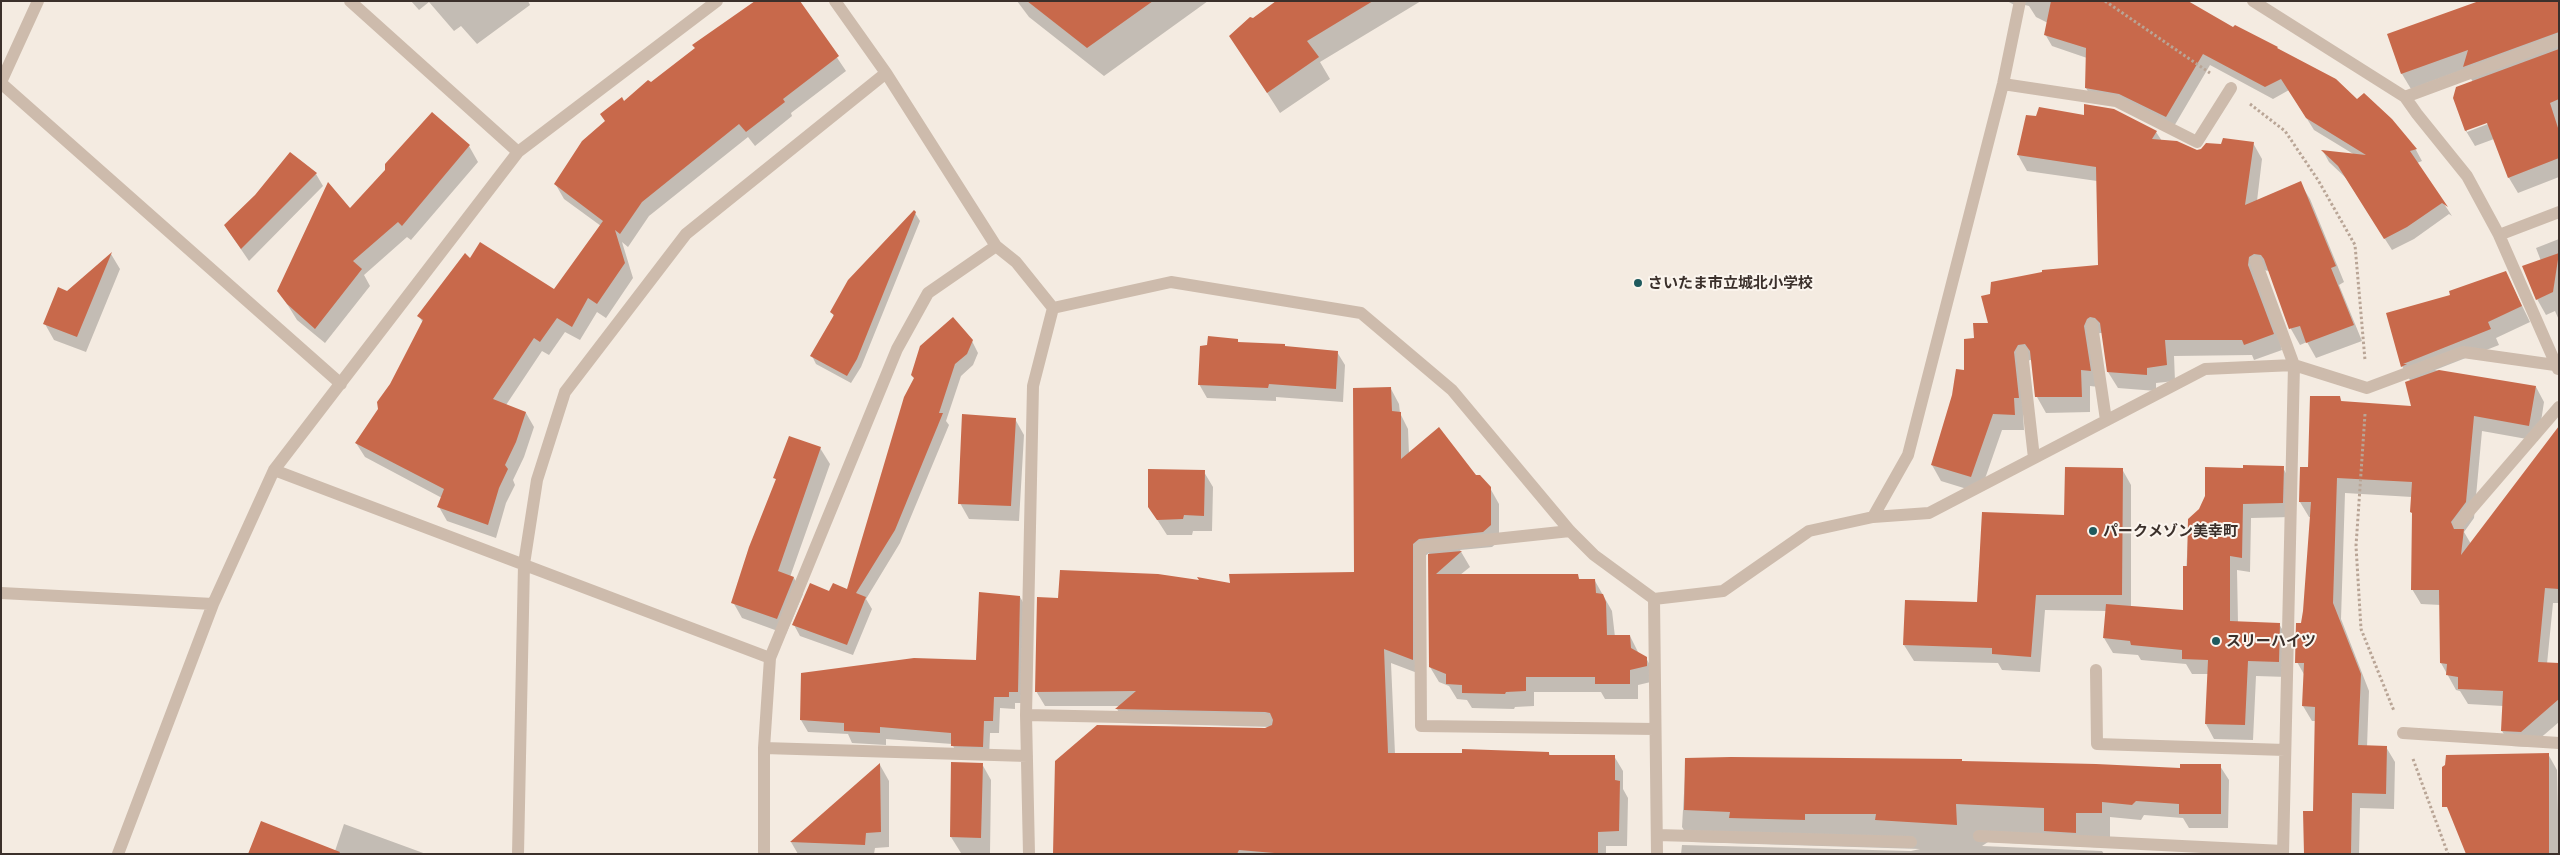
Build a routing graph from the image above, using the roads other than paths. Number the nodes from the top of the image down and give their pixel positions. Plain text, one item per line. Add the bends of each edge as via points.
1 (38, 1) edge
2 (350, 1) edge
3 (717, 1) edge
4 (835, 1) edge
5 (2020, 1) edge
6 (2253, 1) edge
7 (2559, 40) edge
8 (886, 73) junction
9 (1, 82) edge
10 (2003, 84) junction
11 (2231, 88) dead end
12 (2405, 96) junction
13 (518, 152) junction
14 (2559, 212) edge
15 (2499, 234) junction
16 (996, 246) junction
17 (2256, 262) dead end
18 (1053, 308) junction
19 (2092, 325) dead end
20 (2022, 352) dead end
21 (2294, 364) junction
22 (2557, 368) edge
23 (341, 384) junction
24 (2559, 407) edge
25 (2106, 420) junction
26 (2034, 458) junction
27 (274, 470) junction
28 (1873, 516) junction
29 (2459, 523) dead end
30 (1570, 531) junction
31 (524, 564) junction
32 (1, 593) edge
33 (1654, 599) junction
34 (213, 604) junction
35 (770, 658) junction
36 (2096, 670) dead end
37 (1026, 715) junction
38 (1265, 720) dead end
39 (1656, 730) junction
40 (2403, 733) dead end
41 (2559, 742) edge
42 (764, 748) junction
43 (2286, 750) junction
44 (1027, 756) junction
45 (1657, 835) junction
46 (1979, 836) dead end
47 (1911, 842) dead end
48 (2283, 852) edge
49 (118, 854) edge
50 (518, 854) edge
51 (764, 854) edge
52 (1029, 854) edge
53 (1657, 854) edge

1 - 9 street
2 - 13 street
3 - 13 street
4 - 8 street
5 - 10 street
6 - 12 street
7 - 12 street
8 - 16 street
8 - 31 street via 686,234 565,392 537,480
9 - 23 street
10 - 11 street via 2116,101 2197,142
10 - 28 street via 1908,455
12 - 15 street via 2467,176
13 - 23 street
14 - 15 street
15 - 22 street
16 - 18 street via 1016,262
16 - 35 street via 928,293 897,349
17 - 21 street
18 - 30 street via 1171,282 1361,313 1452,390
18 - 37 street via 1033,386
19 - 25 street
20 - 26 street
21 - 22 street via 2367,388 2463,352
21 - 25 street via 2205,369
21 - 43 street
23 - 27 street
24 - 29 street
25 - 26 street
26 - 28 street via 1929,513
27 - 31 street
27 - 34 street
28 - 33 street via 1809,531 1723,592
30 - 33 street via 1594,555
30 - 39 street via 1420,546 1422,726
31 - 35 street
31 - 50 street
32 - 34 street
33 - 39 street
34 - 49 street
35 - 42 street
36 - 43 street via 2097,744
37 - 38 street
37 - 44 street
39 - 45 street
40 - 41 street
42 - 44 street
42 - 51 street
43 - 48 street
44 - 52 street
45 - 47 street
45 - 53 street
46 - 48 street

